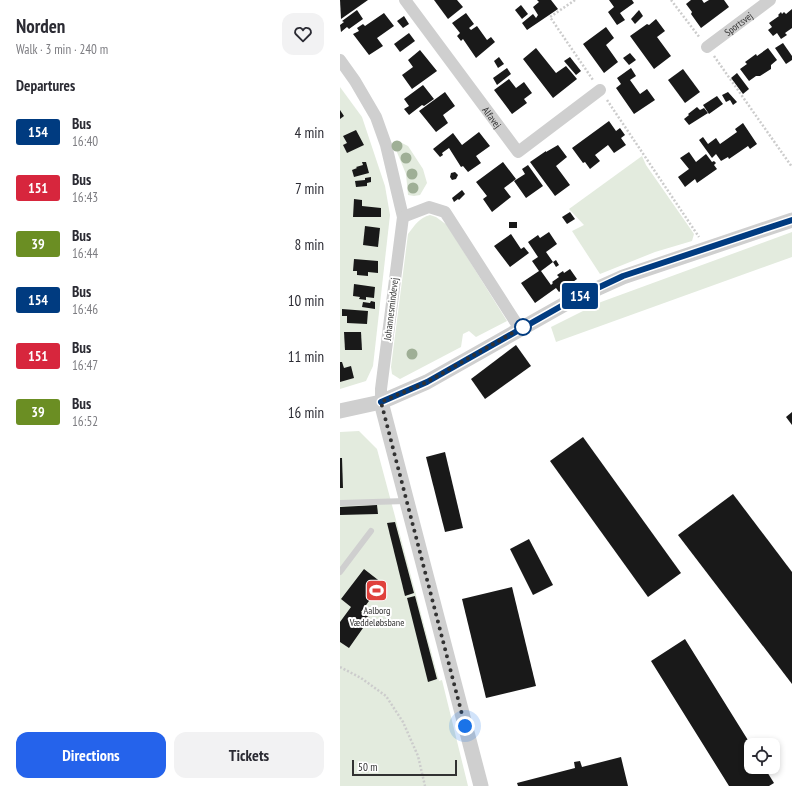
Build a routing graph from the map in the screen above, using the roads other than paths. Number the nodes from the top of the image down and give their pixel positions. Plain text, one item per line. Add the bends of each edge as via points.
1 (405, 0) edge
2 (770, 0) edge
3 (707, 47) road end
4 (340, 60) edge
5 (600, 90) road end
6 (403, 217) junction
7 (792, 220) edge
8 (520, 329) junction
9 (381, 402) junction
10 (340, 411) edge
11 (408, 500) junction
12 (340, 503) edge
13 (371, 531) dead end
14 (340, 572) edge
15 (481, 786) edge

1 - 5 street, Alfavej via 518,152
2 - 3 street, Sportsvej
4 - 6 street, Johannesmindevej via 376,117 386,145
6 - 8 street via 428,207 445,212
6 - 9 street, Johannesmindevej
7 - 8 street via 623,276
8 - 9 street via 427,382
9 - 10 street
9 - 11 street
11 - 12 lane
11 - 15 street
13 - 14 lane

